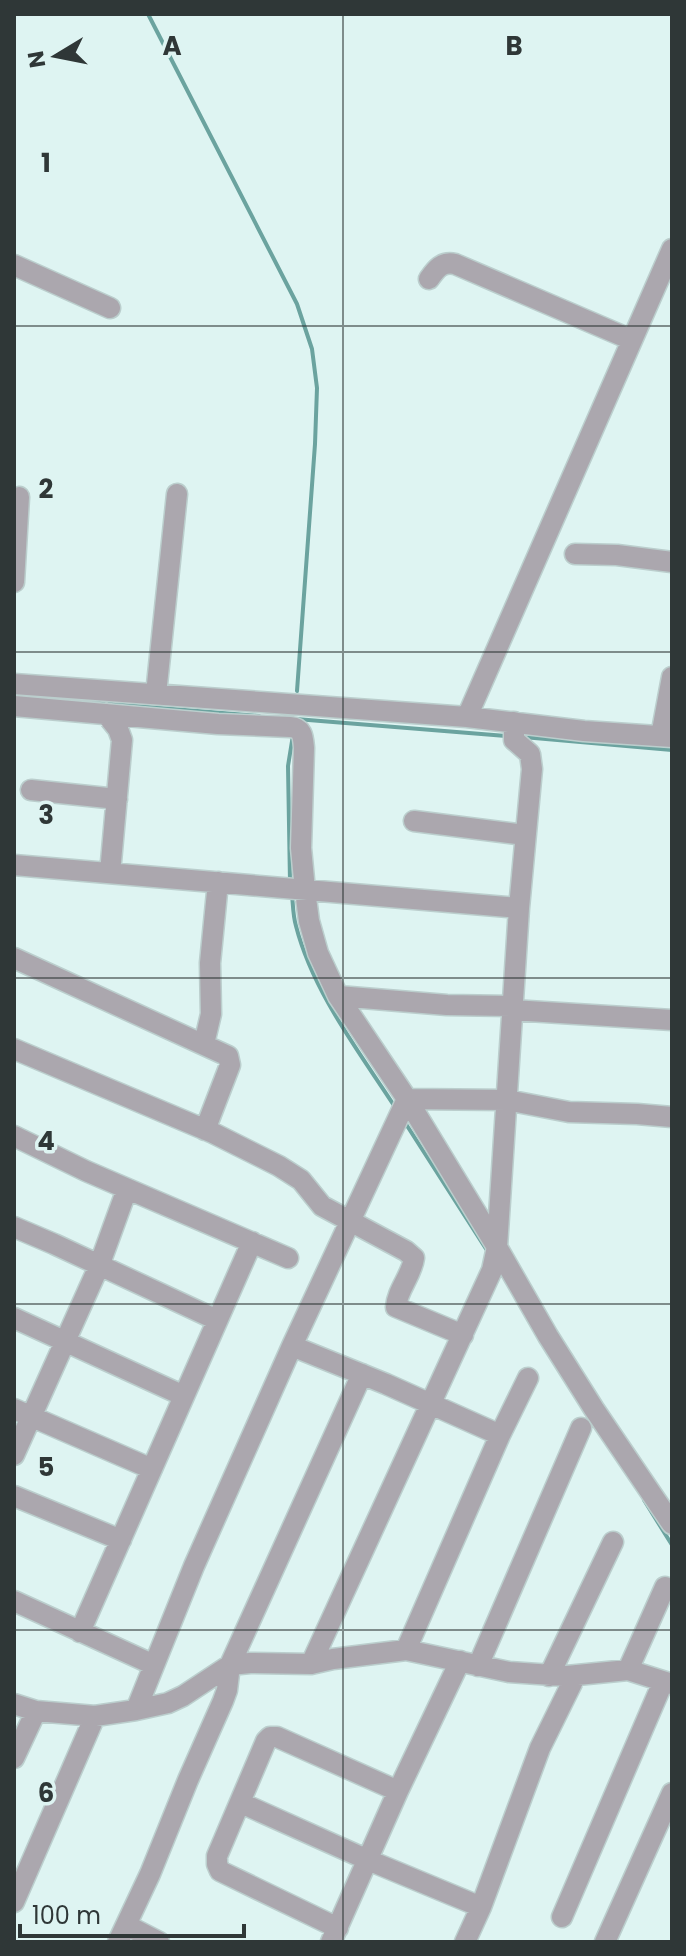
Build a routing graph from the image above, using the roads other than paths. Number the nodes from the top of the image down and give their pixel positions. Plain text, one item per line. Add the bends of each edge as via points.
1 (672, 249) edge
2 (14, 265) edge
3 (429, 279) dead end
4 (110, 308) dead end
5 (632, 340) junction
6 (177, 494) dead end
7 (19, 497) dead end
8 (575, 554) dead end
9 (672, 562) edge
10 (14, 582) edge
11 (672, 677) edge
12 (14, 684) edge
13 (156, 694) junction
14 (14, 706) edge
15 (106, 714) junction
16 (467, 717) junction
17 (514, 731) junction
18 (667, 736) edge
19 (31, 790) dead end
20 (117, 799) junction
21 (414, 821) dead end
22 (525, 835) junction
23 (14, 865) edge
24 (110, 873) junction
25 (218, 882) junction
26 (292, 889) junction
27 (519, 908) junction
28 (14, 958) edge
29 (338, 996) junction
30 (512, 1008) junction
31 (672, 1020) edge
32 (204, 1044) junction
33 (14, 1049) edge
34 (507, 1100) junction
35 (402, 1108) junction
36 (672, 1117) edge
37 (205, 1130) junction
38 (14, 1136) edge
39 (127, 1189) junction
40 (351, 1221) junction
41 (14, 1227) edge
42 (252, 1242) junction
43 (288, 1258) dead end
44 (495, 1258) junction
45 (99, 1266) junction
46 (14, 1318) edge
47 (217, 1320) junction
48 (463, 1335) junction
49 (65, 1342) junction
50 (292, 1346) junction
51 (362, 1374) junction
52 (528, 1378) dead end
53 (184, 1396) junction
54 (431, 1405) junction
55 (22, 1412) edge
56 (581, 1428) dead end
57 (500, 1435) junction
58 (14, 1455) edge
59 (152, 1469) junction
60 (14, 1496) edge
61 (672, 1524) edge
62 (121, 1540) junction
63 (613, 1542) dead end
64 (665, 1587) dead end
65 (14, 1601) edge
66 (80, 1632) junction
67 (406, 1650) junction
68 (469, 1663) junction
69 (311, 1664) junction
70 (154, 1665) junction
71 (230, 1665) junction
72 (628, 1670) junction
73 (576, 1675) junction
74 (549, 1676) junction
75 (668, 1683) edge
76 (14, 1704) edge
77 (136, 1710) junction
78 (36, 1711) junction
79 (95, 1716) junction
80 (14, 1758) edge
81 (398, 1791) junction
82 (672, 1793) edge
83 (241, 1803) junction
84 (368, 1860) junction
85 (14, 1902) edge
86 (481, 1907) junction
87 (562, 1917) dead end
88 (122, 1934) edge
89 (334, 1935) edge
90 (159, 1942) edge
91 (465, 1942) edge
92 (605, 1942) edge

1 - 5 street
2 - 4 street
3 - 5 street via 440,265 455,264
5 - 16 street
6 - 13 street
7 - 10 street
8 - 9 street
11 - 18 street
12 - 13 street
13 - 16 street
14 - 15 street
15 - 20 street via 122,740
15 - 26 street via 299,729 304,748 301,848
16 - 17 street
17 - 18 street
17 - 22 street via 516,742 532,759
19 - 20 street
20 - 24 street
21 - 22 street
22 - 27 street
23 - 24 street
24 - 25 street
25 - 26 street
25 - 32 street via 211,1014
26 - 27 street
26 - 29 street
27 - 30 street
28 - 32 street
29 - 30 street
29 - 35 street
30 - 31 street
30 - 34 street
32 - 37 street via 230,1060
33 - 37 street
34 - 35 street
34 - 36 street via 569,1112
34 - 44 street
35 - 40 street
35 - 44 street
37 - 40 street via 291,1173 317,1203
38 - 39 street
39 - 42 street
39 - 45 street
40 - 48 street via 414,1258 396,1307
40 - 50 street
41 - 45 street
42 - 43 street
42 - 47 street
44 - 48 street
44 - 61 street
45 - 47 street
45 - 49 street
46 - 49 street
47 - 53 street
48 - 54 street
49 - 53 street
49 - 55 street
50 - 51 street
50 - 70 street
51 - 54 street
51 - 71 street
52 - 57 street
53 - 59 street
54 - 57 street
54 - 69 street
55 - 58 street
55 - 59 street
56 - 68 street
57 - 67 street
59 - 62 street
60 - 62 street
62 - 66 street
63 - 74 street
64 - 72 street
65 - 66 street
66 - 70 street
67 - 68 street
67 - 69 street
68 - 74 street
68 - 81 street
69 - 71 street
70 - 77 street
71 - 77 street via 183,1696
71 - 88 street via 223,1701
72 - 73 street
72 - 75 street
73 - 74 street
73 - 86 street via 540,1748
75 - 87 street
76 - 78 street
77 - 79 street
78 - 79 street
78 - 80 street
79 - 85 street
81 - 83 street via 273,1736 266,1741
81 - 84 street
82 - 92 street
83 - 84 street
83 - 89 street via 217,1856 220,1871
84 - 86 street
84 - 89 street
86 - 91 street
88 - 90 street

